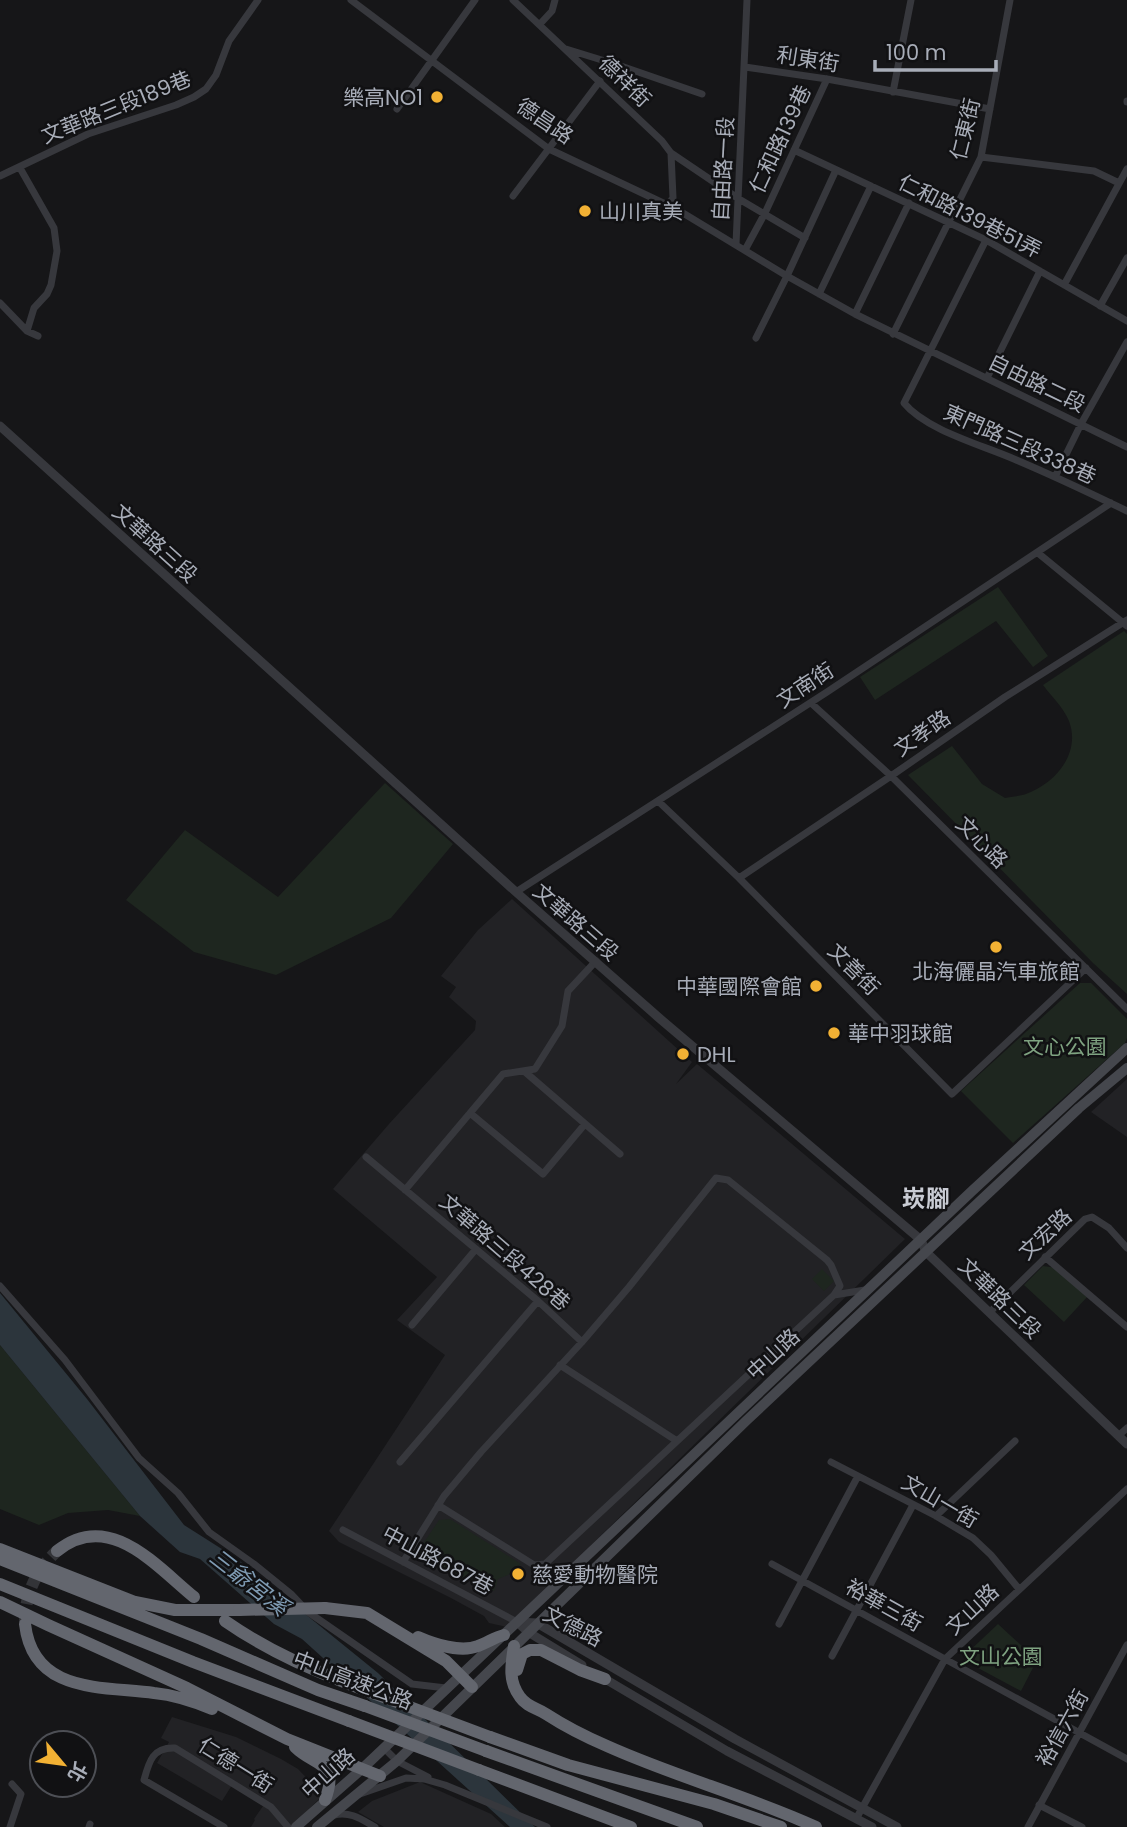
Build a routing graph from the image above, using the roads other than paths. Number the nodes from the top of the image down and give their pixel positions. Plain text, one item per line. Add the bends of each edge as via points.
1 (258, 0) edge
2 (351, 0) edge
3 (475, 0) edge
4 (513, 0) edge
5 (555, 0) edge
6 (747, 0) edge
7 (911, 0) edge
8 (1010, 0) edge
9 (540, 24) junction
10 (565, 48) junction
11 (432, 60) junction
12 (745, 67) junction
13 (827, 79) junction
14 (600, 82) junction
15 (893, 92) junction
16 (702, 94) dead end
17 (397, 109) dead end
18 (990, 109) junction
19 (549, 149) junction
20 (794, 150) junction
21 (671, 153) junction
22 (981, 157) junction
23 (20, 168) junction
24 (1127, 169) edge
25 (836, 170) junction
26 (0, 176) edge
27 (1119, 183) junction
28 (871, 186) junction
29 (513, 196) dead end
30 (739, 199) junction
31 (909, 203) junction
32 (668, 204) junction
33 (765, 213) junction
34 (947, 221) junction
35 (805, 238) junction
36 (986, 240) junction
37 (736, 244) junction
38 (745, 250) junction
39 (1127, 258) edge
40 (1040, 271) junction
41 (787, 276) junction
42 (1064, 285) junction
43 (819, 294) junction
44 (0, 303) edge
45 (1100, 306) junction
46 (855, 314) junction
47 (1127, 321) edge
48 (27, 331) junction
49 (893, 334) junction
50 (38, 336) dead end
51 (756, 338) dead end
52 (1127, 342) edge
53 (931, 351) junction
54 (987, 378) junction
55 (1081, 424) junction
56 (0, 426) edge
57 (1127, 447) edge
58 (1055, 477) junction
59 (1111, 503) junction
60 (1127, 509) edge
61 (1038, 553) junction
62 (1126, 623) edge
63 (811, 703) junction
64 (891, 776) junction
65 (658, 801) junction
66 (739, 878) junction
67 (516, 892) junction
68 (596, 961) junction
69 (1086, 968) junction
70 (1127, 1009) edge
71 (1127, 1048) edge
72 (1127, 1068) edge
73 (524, 1071) junction
74 (470, 1113) junction
75 (585, 1124) junction
76 (620, 1154) dead end
77 (366, 1157) dead end
78 (405, 1190) junction
79 (920, 1240) junction
80 (1127, 1248) edge
81 (476, 1249) junction
82 (926, 1252) junction
83 (1045, 1257) junction
84 (0, 1286) edge
85 (869, 1289) junction
86 (834, 1295) junction
87 (538, 1301) junction
88 (990, 1312) junction
89 (412, 1325) dead end
90 (1127, 1326) edge
91 (582, 1342) junction
92 (560, 1365) junction
93 (1127, 1428) edge
94 (1118, 1436) junction
95 (677, 1441) junction
96 (1015, 1441) dead end
97 (1127, 1444) edge
98 (400, 1462) dead end
99 (831, 1462) dead end
100 (858, 1476) junction
101 (1127, 1489) edge
102 (913, 1505) junction
103 (438, 1506) junction
104 (936, 1516) junction
105 (343, 1530) dead end
106 (0, 1549) edge
107 (57, 1551) tunnel mouth
108 (0, 1559) edge
109 (403, 1562) junction
110 (772, 1564) dead end
111 (802, 1580) junction
112 (0, 1584) edge
113 (1019, 1589) junction
114 (194, 1597) dead end
115 (0, 1602) edge
116 (857, 1611) junction
117 (367, 1613) junction
118 (225, 1621) dead end
119 (517, 1622) junction
120 (537, 1623) junction
121 (25, 1624) tunnel mouth
122 (779, 1625) dead end
123 (528, 1632) junction
124 (504, 1634) junction
125 (1127, 1645) edge
126 (514, 1646) junction
127 (832, 1656) dead end
128 (945, 1659) junction
129 (460, 1675) junction
130 (605, 1679) junction
131 (472, 1687) junction
132 (446, 1688) junction
133 (540, 1711) junction
134 (259, 1725) junction
135 (1079, 1732) junction
136 (288, 1739) junction
137 (387, 1745) junction
138 (1127, 1759) edge
139 (397, 1761) junction
140 (363, 1768) junction
141 (380, 1776) junction
142 (12, 1784) dead end
143 (444, 1785) junction
144 (537, 1791) junction
145 (354, 1797) junction
146 (325, 1800) junction
147 (1039, 1805) junction
148 (862, 1808) junction
149 (330, 1815) junction
150 (856, 1819) junction
151 (546, 1826) edge
152 (10, 1827) edge
153 (224, 1827) edge
154 (288, 1827) edge
155 (296, 1827) edge
156 (317, 1827) edge
157 (375, 1827) edge
158 (611, 1827) edge
159 (631, 1827) edge
160 (697, 1827) edge
161 (781, 1827) edge
162 (816, 1827) edge
163 (872, 1827) edge
164 (897, 1827) edge
165 (1028, 1827) edge
166 (1082, 1827) edge

1 - 23 street, 文華路三段189巷 via 229,41 206,89 176,105 88,134
2 - 11 street, 德昌路
3 - 11 street
4 - 9 street, 德祥街
5 - 9 street
6 - 12 street, 自由路一段
7 - 15 street
8 - 18 street, 仁東街
9 - 10 street, 德祥街
10 - 14 street, 德祥街
10 - 16 street
11 - 17 street
11 - 19 street, 德昌路
12 - 13 street, 利東街
12 - 30 street, 自由路一段
13 - 15 street, 利東街
13 - 20 street, 仁和路139巷
14 - 19 street
14 - 21 street, 德祥街
15 - 18 street, 利東街
18 - 22 street, 仁東街
19 - 29 street
19 - 32 street, 德昌路
20 - 25 street, 仁和路139巷51弄
20 - 33 street, 仁和路139巷
21 - 30 street, 德祥街
21 - 32 street via 673,198
22 - 27 street via 1094,171
22 - 34 street, 仁東街
23 - 26 street, 文華路三段189巷
23 - 48 street via 54,228 57,251 51,285 34,308
24 - 27 street
25 - 28 street, 仁和路139巷51弄
25 - 35 street
27 - 42 street
28 - 31 street, 仁和路139巷51弄
28 - 43 street
30 - 33 street, 德祥街
30 - 37 street, 自由路一段
31 - 34 street, 仁和路139巷51弄
31 - 46 street
32 - 37 street, 德昌路
33 - 35 street, 德祥街
33 - 38 street, 仁和路139巷
34 - 36 street, 仁和路139巷51弄
34 - 49 street, 仁東街
35 - 41 street
36 - 40 street, 仁和路139巷51弄
36 - 53 street
37 - 38 street, 自由路一段
38 - 41 street, 自由路一段
39 - 45 street
40 - 42 street, 仁和路139巷51弄
40 - 54 street
41 - 43 street, 自由路一段
41 - 51 street
42 - 45 street, 仁和路139巷51弄
43 - 46 street, 自由路一段
44 - 48 street
45 - 47 street, 仁和路139巷51弄
46 - 49 street, 自由路一段
48 - 50 street
49 - 53 street, 自由路一段
52 - 55 street
53 - 54 street, 自由路二段
53 - 58 street, 東門路三段338巷 via 904,403 910,411 930,425
54 - 55 street, 自由路二段
55 - 57 street, 自由路二段
55 - 58 street
56 - 67 street, 文華路三段
58 - 59 street, 東門路三段338巷
59 - 60 street, 東門路三段338巷
59 - 61 street, 文南街
61 - 62 street
61 - 63 street, 文南街
62 - 64 street, 文孝路 via 1005,697
63 - 64 street, 文心路
63 - 65 street, 文南街
64 - 66 street, 文孝路
64 - 69 street, 文心路
65 - 66 street, 文善街
65 - 67 street, 文南街
66 - 69 street, 文善街 via 952,1094
67 - 68 street, 文華路三段
68 - 73 street via 568,991 562,1026 544,1057 535,1069
68 - 79 street, 文華路三段
69 - 70 street, 文心路
71 - 79 main road, 中山路
72 - 82 main road, 中山路
73 - 74 street via 503,1074
73 - 75 street
74 - 75 street via 542,1174
74 - 78 street
75 - 76 street
77 - 78 street, 文華路三段428巷
78 - 81 street, 文華路三段428巷
79 - 82 street, 文華路三段
79 - 85 main road, 中山路
80 - 83 street, 文宏路 via 1092,1217
81 - 87 street, 文華路三段428巷
81 - 89 street
82 - 88 street, 文華路三段
82 - 120 main road, 中山路
83 - 88 street, 文宏路
83 - 90 street
84 - 132 street via 65,1360 139,1458 178,1493 209,1532 308,1612 412,1684
85 - 86 street
85 - 119 main road, 中山路
86 - 91 street via 840,1286 827,1260 728,1180 716,1178
86 - 95 street
87 - 91 street, 文華路三段428巷
87 - 98 street
88 - 94 street, 文華路三段
91 - 92 street
92 - 95 street
92 - 103 street
93 - 94 street
94 - 97 street, 文華路三段
95 - 103 street via 545,1564 534,1565
96 - 104 street
99 - 100 street, 文山一街
100 - 102 street, 文山一街
100 - 111 street
101 - 113 street, 文山路
102 - 104 street, 文山一街
102 - 116 street
103 - 109 street
104 - 113 street, 文山一街 via 973,1538
105 - 109 street, 中山路687巷
106 - 117 highway, bridge via 135,1602 175,1610 325,1608
107 - 114 highway via 84,1538 118,1540
108 - 160 highway, 中山高速公路, bridge via 318,1690
109 - 119 street, 中山路687巷
110 - 111 street, 裕華三街
111 - 116 street, 裕華三街
111 - 122 street
112 - 144 highway, 中山高速公路, bridge
113 - 128 street, 文山路
115 - 134 highway
116 - 127 street
116 - 128 street, 裕華三街
117 - 124 highway via 427,1641 457,1648 473,1648
117 - 129 highway via 446,1661
118 - 161 highway, bridge via 324,1675 490,1737 568,1765
119 - 120 street, 文德路
119 - 123 street, 文德路
119 - 124 main road, 中山路
120 - 123 main road, 中山路
120 - 148 street, 文德路
121 - 134 highway via 35,1656 65,1681 183,1698
123 - 126 main road, 中山路
123 - 130 street, 文德路
124 - 129 main road, 中山路
125 - 135 street, 裕信六街
126 - 131 main road, 中山路
126 - 133 highway via 513,1684 525,1703
128 - 135 street, 裕華三街
128 - 148 street, 文山路
129 - 131 highway
129 - 132 main road, 中山路
130 - 133 highway via 541,1650 525,1652 517,1664 518,1683
130 - 150 street, 文德路
131 - 139 main road, 中山路, bridge
132 - 137 main road, 中山路, bridge
133 - 162 highway via 566,1728 673,1774
134 - 136 highway
135 - 138 street, 裕華三街
135 - 147 street, 裕信六街
136 - 140 highway
136 - 146 highway via 327,1771 330,1784
137 - 139 street
137 - 140 main road, 中山路
139 - 141 main road, 中山路
139 - 143 street
140 - 141 highway
140 - 146 main road, 中山路
141 - 145 main road, 中山路
142 - 152 street via 22,1794
143 - 145 street via 406,1777
143 - 151 street
144 - 158 highway
144 - 159 highway, 中山高速公路
145 - 149 main road, 中山路
146 - 155 main road, 中山路
147 - 165 street, 裕信六街
147 - 166 street
148 - 150 street, 文山路
148 - 164 street, 文德路
149 - 156 main road, 中山路
149 - 157 street via 355,1815
150 - 163 street, 文德路
153 - 154 street, 仁德一街 via 144,1780 156,1752 175,1748 271,1807

